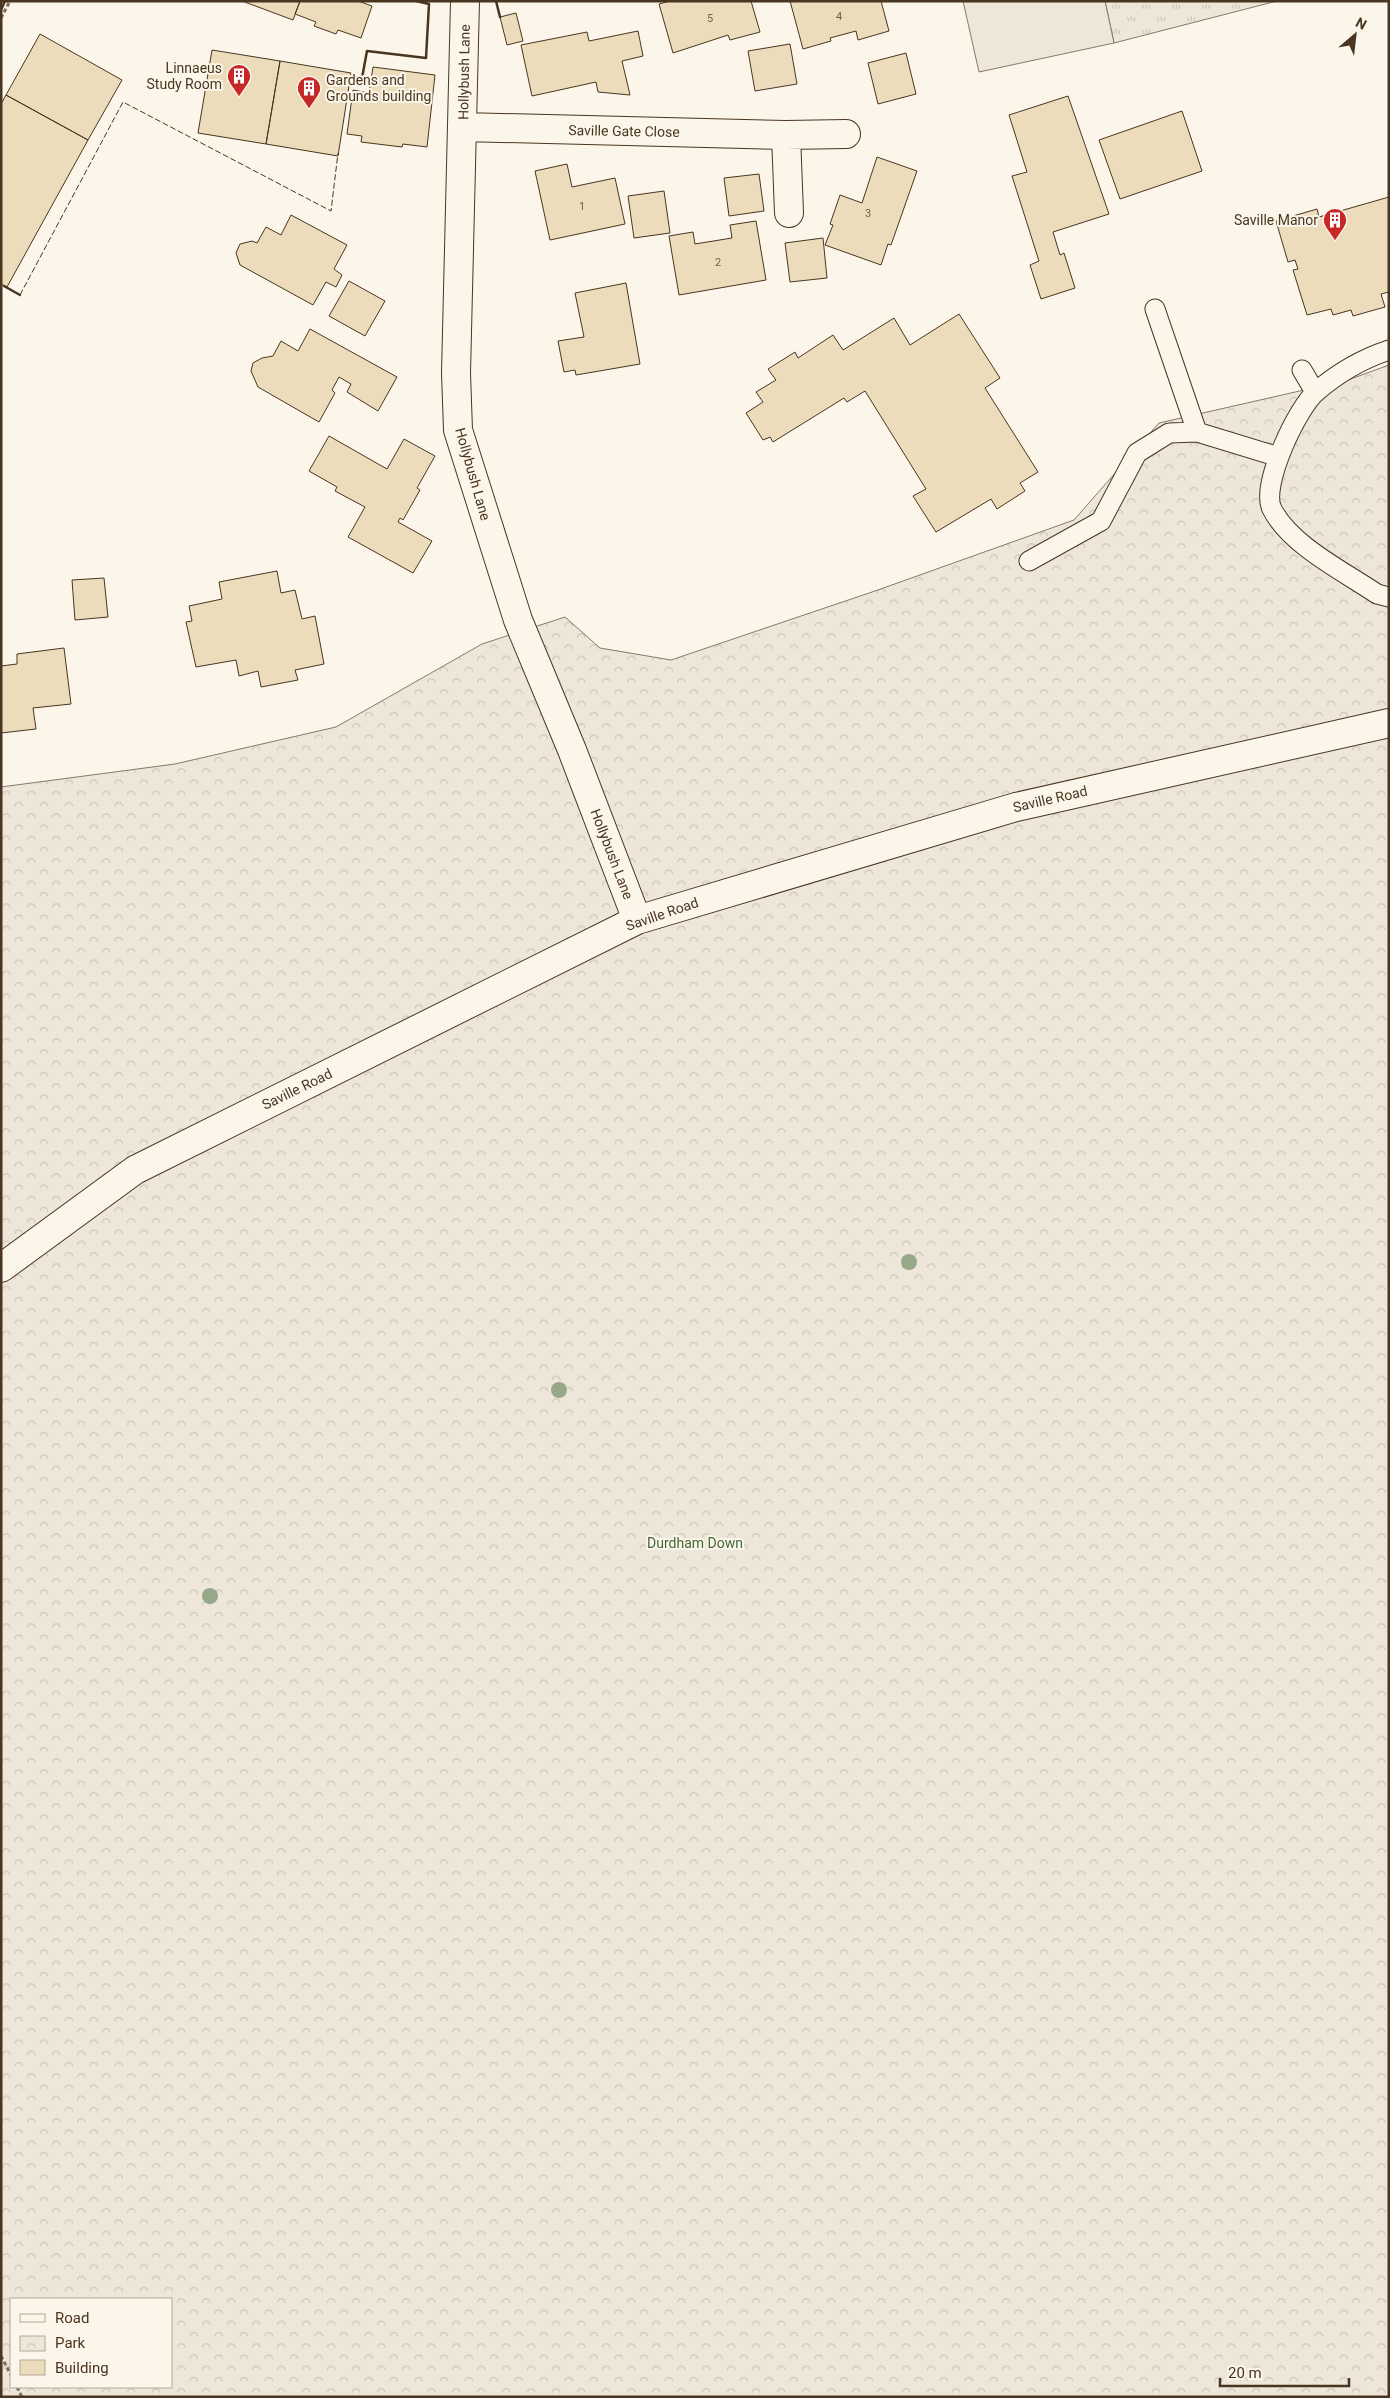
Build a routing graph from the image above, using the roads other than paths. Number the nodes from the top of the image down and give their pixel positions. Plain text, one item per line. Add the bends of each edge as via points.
1 (465, 1) edge
2 (463, 127) junction
3 (846, 134) dead end
4 (786, 135) junction
5 (790, 213) dead end
6 (1155, 309) dead end
7 (1389, 350) edge
8 (1302, 370) dead end
9 (1315, 392) junction
10 (1197, 432) junction
11 (1279, 456) junction
12 (1029, 562) dead end
13 (1389, 596) edge
14 (1389, 723) edge
15 (637, 920) junction
16 (1, 1268) edge

1 - 2 street, Hollybush Lane
2 - 4 street, Saville Gate Close
2 - 15 street, Hollybush Lane via 456,373 458,430 518,620
3 - 4 street, Saville Gate Close
4 - 5 street
6 - 10 lane
7 - 9 lane via 1365,358
8 - 9 lane
9 - 11 lane via 1294,423
10 - 11 lane
10 - 12 lane via 1169,433 1137,453 1101,521
11 - 13 lane via 1272,479 1270,507 1297,542 1377,594
14 - 15 street, Saville Road via 1016,807
15 - 16 street, Saville Road via 135,1170

